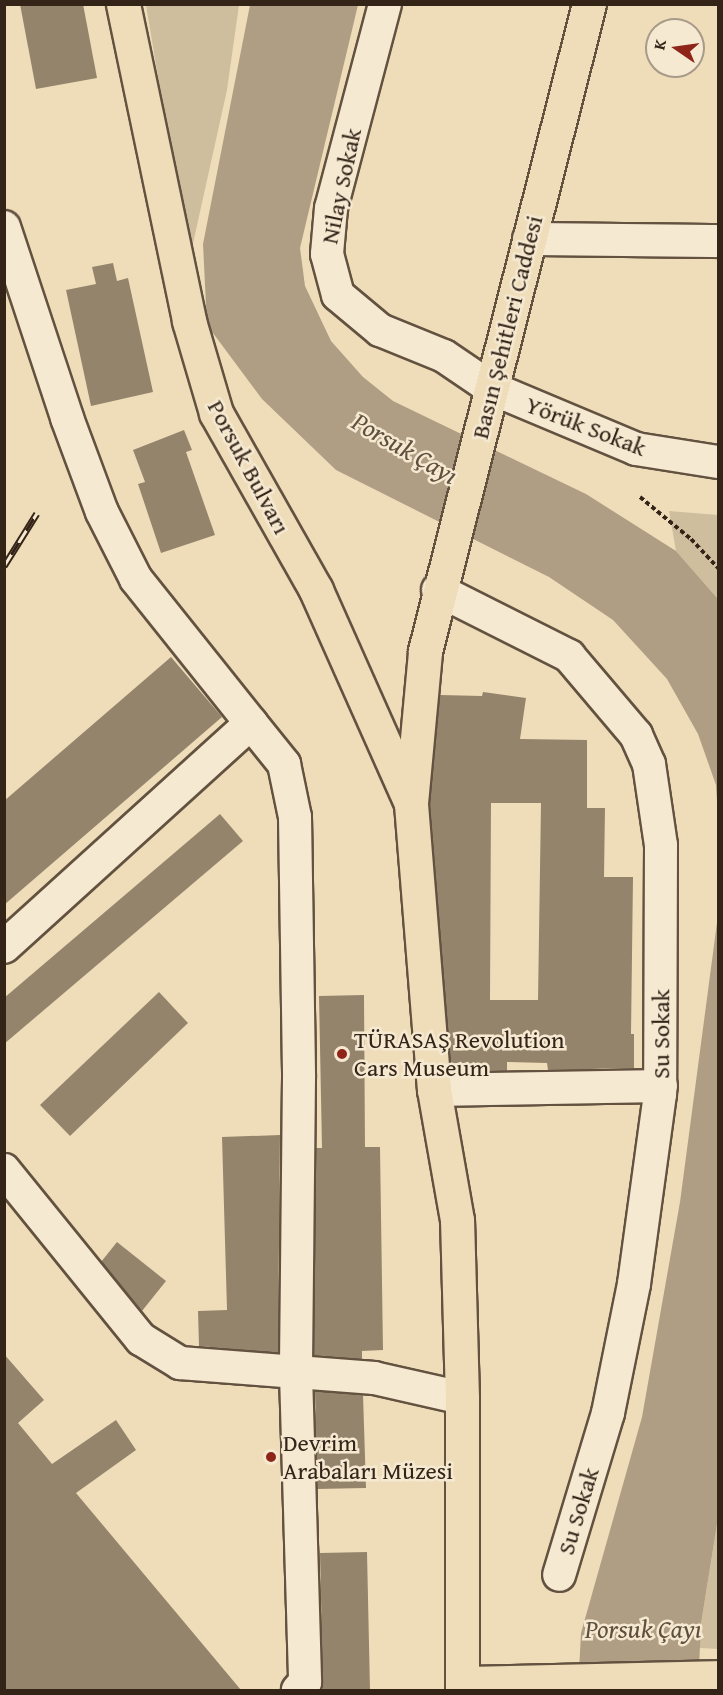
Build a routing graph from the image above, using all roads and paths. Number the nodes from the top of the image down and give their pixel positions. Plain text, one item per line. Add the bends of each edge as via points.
1 (123, 4) edge
2 (385, 4) edge
3 (589, 4) edge
4 (4, 227) edge
5 (529, 239) junction
6 (718, 241) edge
7 (491, 388) junction
8 (718, 462) edge
9 (640, 497) dead end
10 (718, 568) edge
11 (438, 590) junction
12 (251, 723) junction
13 (411, 803) junction
14 (4, 947) edge
15 (660, 1086) junction
16 (434, 1090) junction
17 (4, 1170) edge
18 (296, 1374) junction
19 (462, 1398) junction
20 (559, 1575) dead end
21 (716, 1677) edge
22 (462, 1687) edge
23 (298, 1690) edge

1 - 13 main road, Porsuk Bulvarı via 189,321 216,413 316,590
2 - 7 street, Nilay Sokak via 331,208 327,254 330,273 338,295 357,315 395,338 444,356
3 - 5 main road, Basın Şehitleri Caddesi
4 - 12 street via 102,512 136,579
5 - 6 street
5 - 7 main road, Basın Şehitleri Caddesi
7 - 8 street, Yörük Sokak via 636,449
7 - 11 main road, Basın Şehitleri Caddesi
9 - 10 path via 691,539
11 - 13 main road, Basın Şehitleri Caddesi via 425,651
11 - 15 street, Su Sokak via 568,656 636,735 649,764 662,845
12 - 14 street
12 - 18 street via 284,764 295,817 299,1066
13 - 16 main road, Basın Şehitleri Caddesi
15 - 16 street
15 - 20 street, Su Sokak via 634,1284 618,1366 608,1413
16 - 19 main road, Basın Şehitleri Caddesi via 457,1220
17 - 18 street via 141,1339 180,1364
18 - 19 street via 374,1378
18 - 23 street via 305,1682
19 - 22 main road, Basın Şehitleri Caddesi
21 - 22 main road

